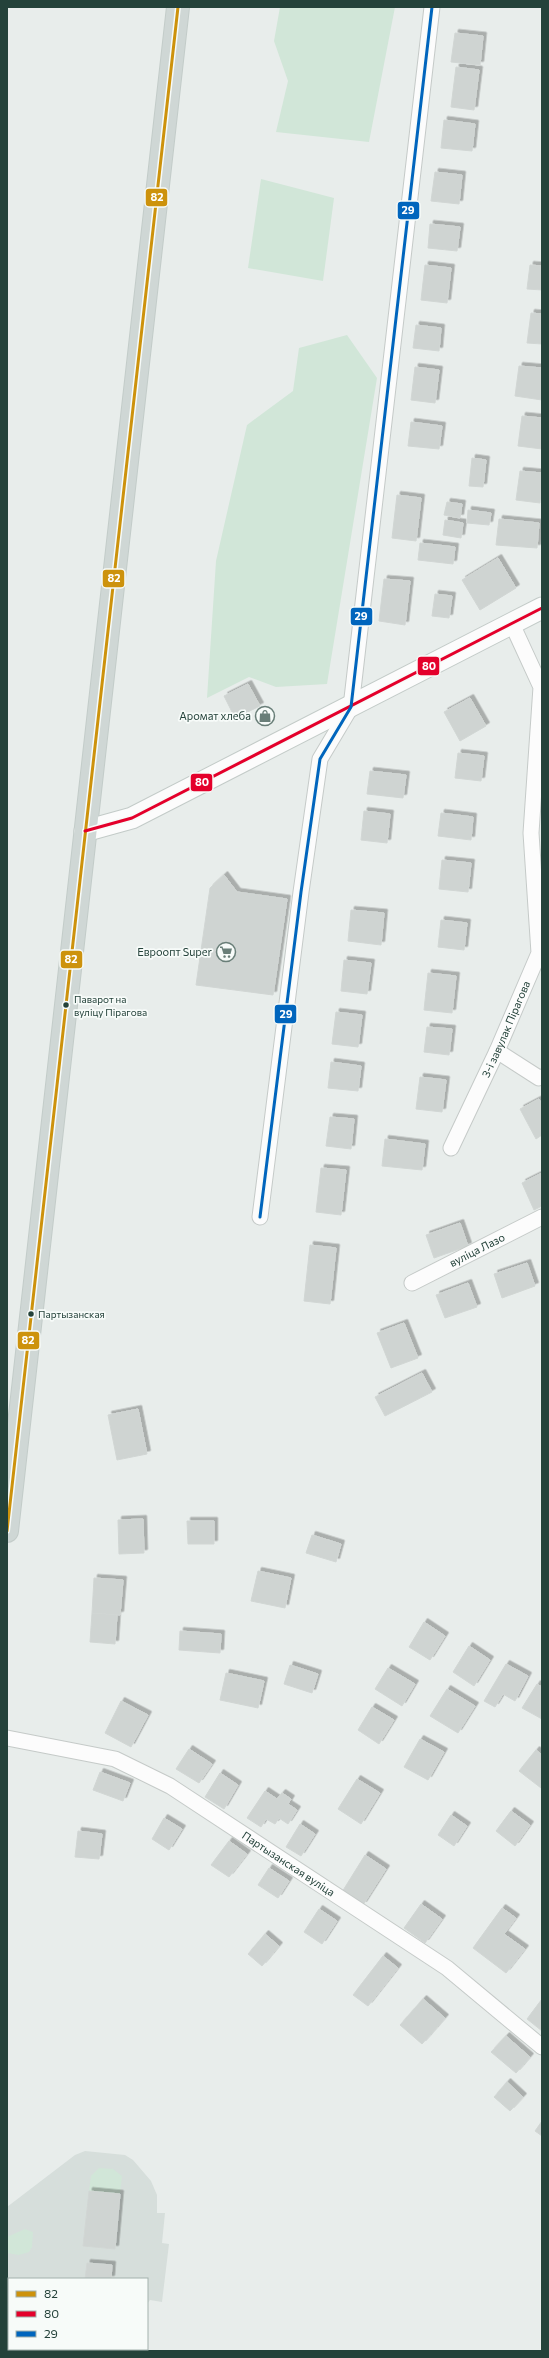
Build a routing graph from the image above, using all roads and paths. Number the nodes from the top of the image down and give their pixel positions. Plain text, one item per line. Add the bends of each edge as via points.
1 (178, 7) edge
2 (432, 7) edge
3 (542, 608) edge
4 (512, 624) junction
5 (541, 689) edge
6 (352, 708) junction
7 (85, 831) junction
8 (497, 1051) junction
9 (542, 1077) edge
10 (451, 1148) dead end
11 (260, 1217) dead end
12 (542, 1217) edge
13 (412, 1283) dead end
14 (7, 1531) edge
15 (7, 1738) edge
16 (542, 2047) edge

1 - 7 main road
2 - 6 street
3 - 4 main road
4 - 5 street, 3-і завулак Пірагова
4 - 6 main road
5 - 8 street, 3-і завулак Пірагова via 531,833 539,953
6 - 7 main road via 132,818
6 - 11 street via 320,759 300,892
7 - 14 main road
8 - 9 street
8 - 10 street, 3-і завулак Пірагова
12 - 13 street, вуліца Лазо
15 - 16 street, Партызанская вуліца via 115,1759 170,1786 447,1968

